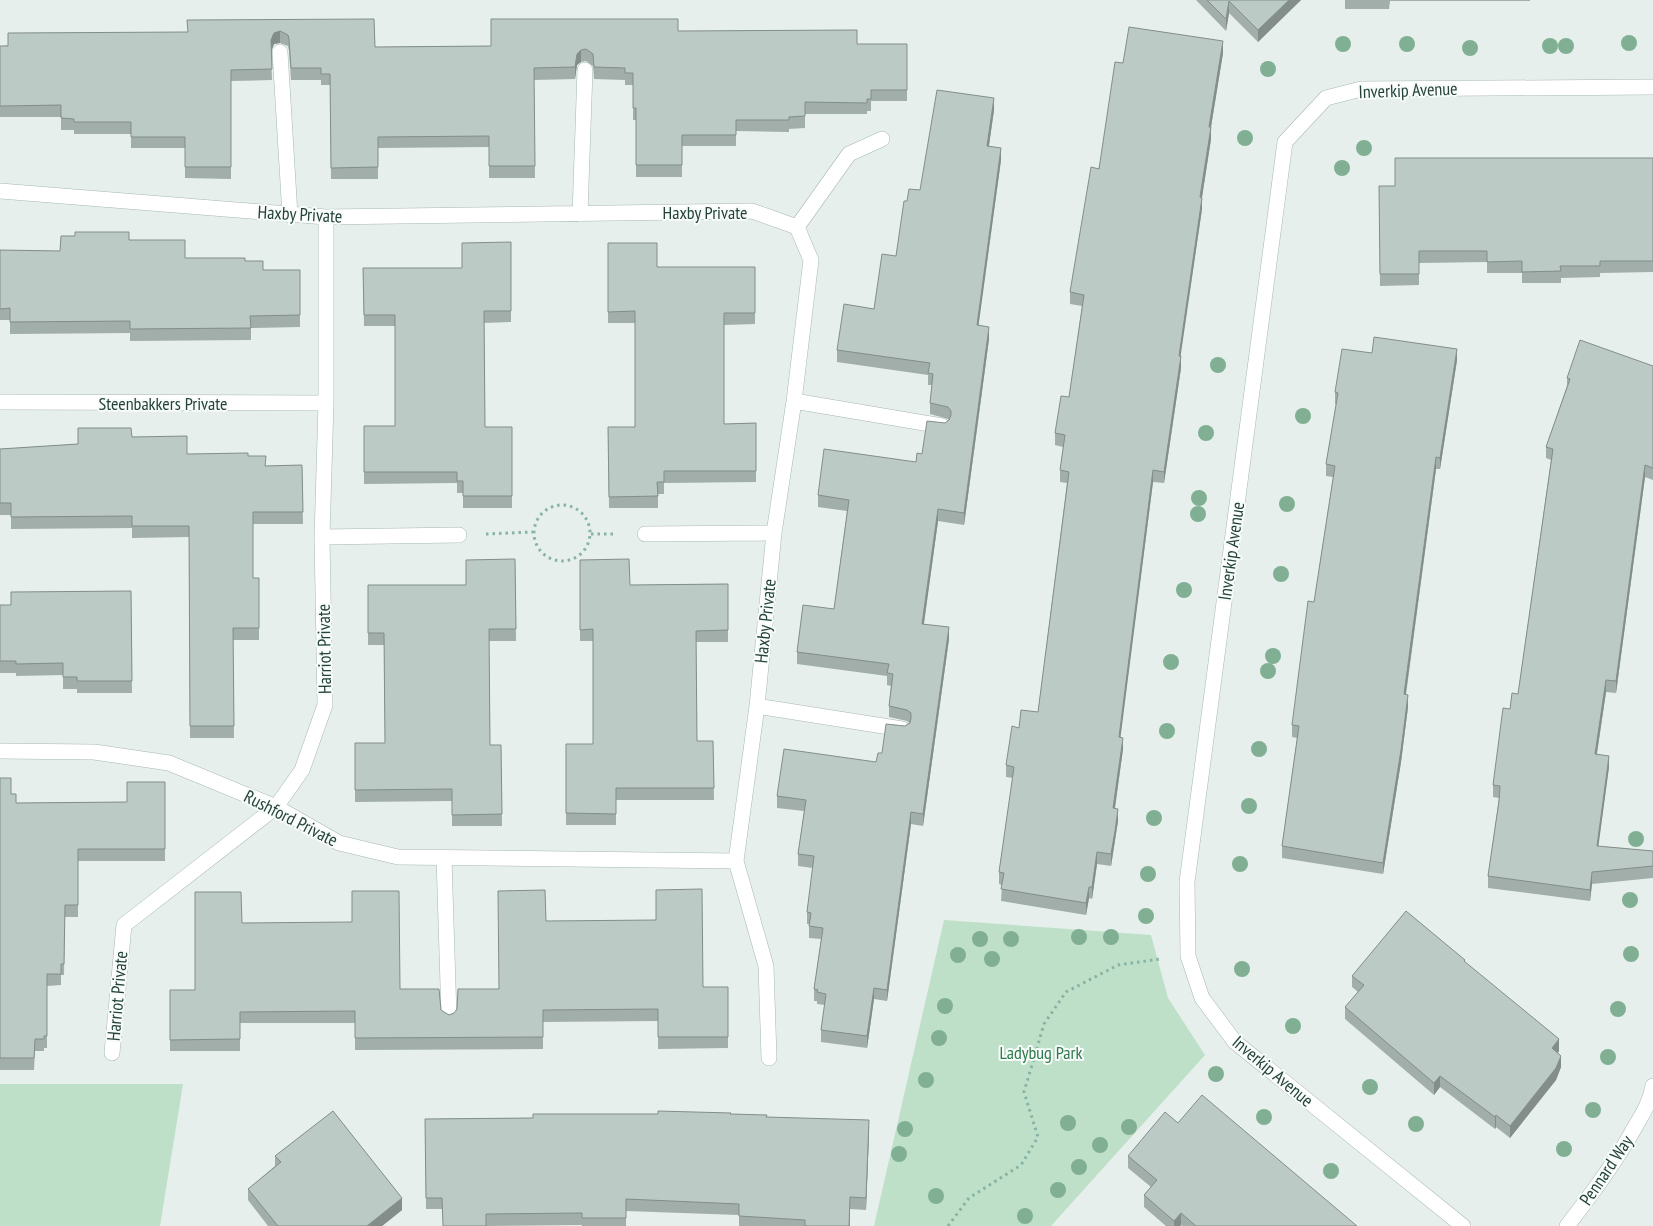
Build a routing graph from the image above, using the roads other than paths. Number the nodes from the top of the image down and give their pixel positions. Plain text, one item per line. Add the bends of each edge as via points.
1 (280, 52) dead end
2 (585, 70) dead end
3 (1653, 87) edge
4 (882, 139) dead end
5 (0, 191) edge
6 (580, 214) junction
7 (290, 215) junction
8 (326, 217) junction
9 (797, 226) junction
10 (794, 401) junction
11 (0, 402) edge
12 (326, 403) junction
13 (942, 426) edge
14 (774, 533) junction
15 (645, 534) dead end
16 (459, 536) road end
17 (322, 537) junction
18 (757, 706) junction
19 (902, 729) edge
20 (0, 751) edge
21 (276, 807) junction
22 (444, 858) junction
23 (736, 860) junction
24 (449, 1016) edge
25 (112, 1053) dead end
26 (769, 1058) dead end
27 (1653, 1086) edge
28 (1463, 1226) edge
29 (1567, 1226) edge

1 - 7 street
2 - 6 street
3 - 28 street, Inverkip Avenue via 1361,89 1326,98 1285,142 1188,882 1188,956 1202,998 1235,1042
4 - 9 street via 849,154
5 - 7 street, Haxby Private
6 - 8 street, Haxby Private
6 - 9 street, Haxby Private via 752,211
7 - 8 street, Haxby Private
8 - 12 street, Harriot Private
9 - 10 street, Haxby Private via 811,260
10 - 13 street
10 - 14 street, Haxby Private
11 - 12 street, Steenbakkers Private
12 - 17 street, Harriot Private
14 - 15 street
14 - 18 street, Haxby Private
16 - 17 street
17 - 21 street, Harriot Private via 325,705 302,770
18 - 19 street
18 - 23 street, Haxby Private
20 - 21 street, Rushford Private via 94,752 169,762
21 - 22 street, Rushford Private via 339,843 398,857
21 - 25 street, Harriot Private via 124,925
22 - 23 street, Rushford Private
22 - 24 street
23 - 26 street via 766,966
27 - 29 street, Pennard Way via 1650,1102 1624,1146

